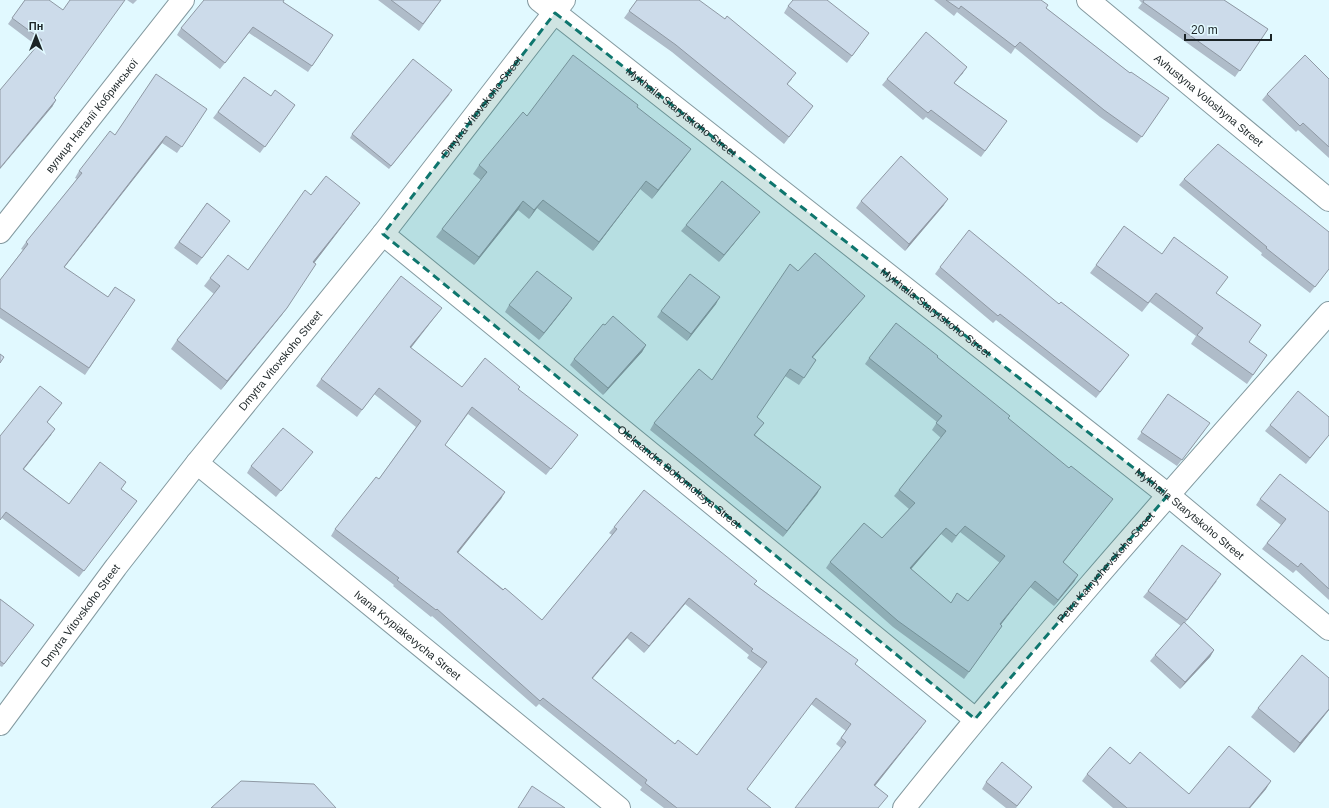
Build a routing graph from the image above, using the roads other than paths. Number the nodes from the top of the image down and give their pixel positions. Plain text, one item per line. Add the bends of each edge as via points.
1 (183, 0) edge
2 (539, 0) edge
3 (1088, 0) edge
4 (560, 7) edge
5 (1329, 200) edge
6 (0, 232) edge
7 (383, 234) junction
8 (1329, 313) edge
9 (197, 463) junction
10 (1168, 495) junction
11 (1329, 629) edge
12 (975, 719) junction
13 (0, 724) edge
14 (619, 808) edge
15 (904, 808) edge

1 - 6 street, вулиця Наталії Кобринської
2 - 4 street, Mykhaila Starytskoho Street
3 - 5 street, Avhustyna Voloshyna Street
4 - 7 street, Dmytra Vitovskoho Street
4 - 10 street, Mykhaila Starytskoho Street
7 - 9 street, Dmytra Vitovskoho Street
7 - 12 street, Oleksandra Bohomoltsya Street
8 - 10 street, Petra Kalnyshevskoho Street
9 - 13 street, Dmytra Vitovskoho Street
9 - 14 street, Ivana Krypiakevycha Street
10 - 11 street, Mykhaila Starytskoho Street
10 - 12 street, Petra Kalnyshevskoho Street
12 - 15 street, Petra Kalnyshevskoho Street

